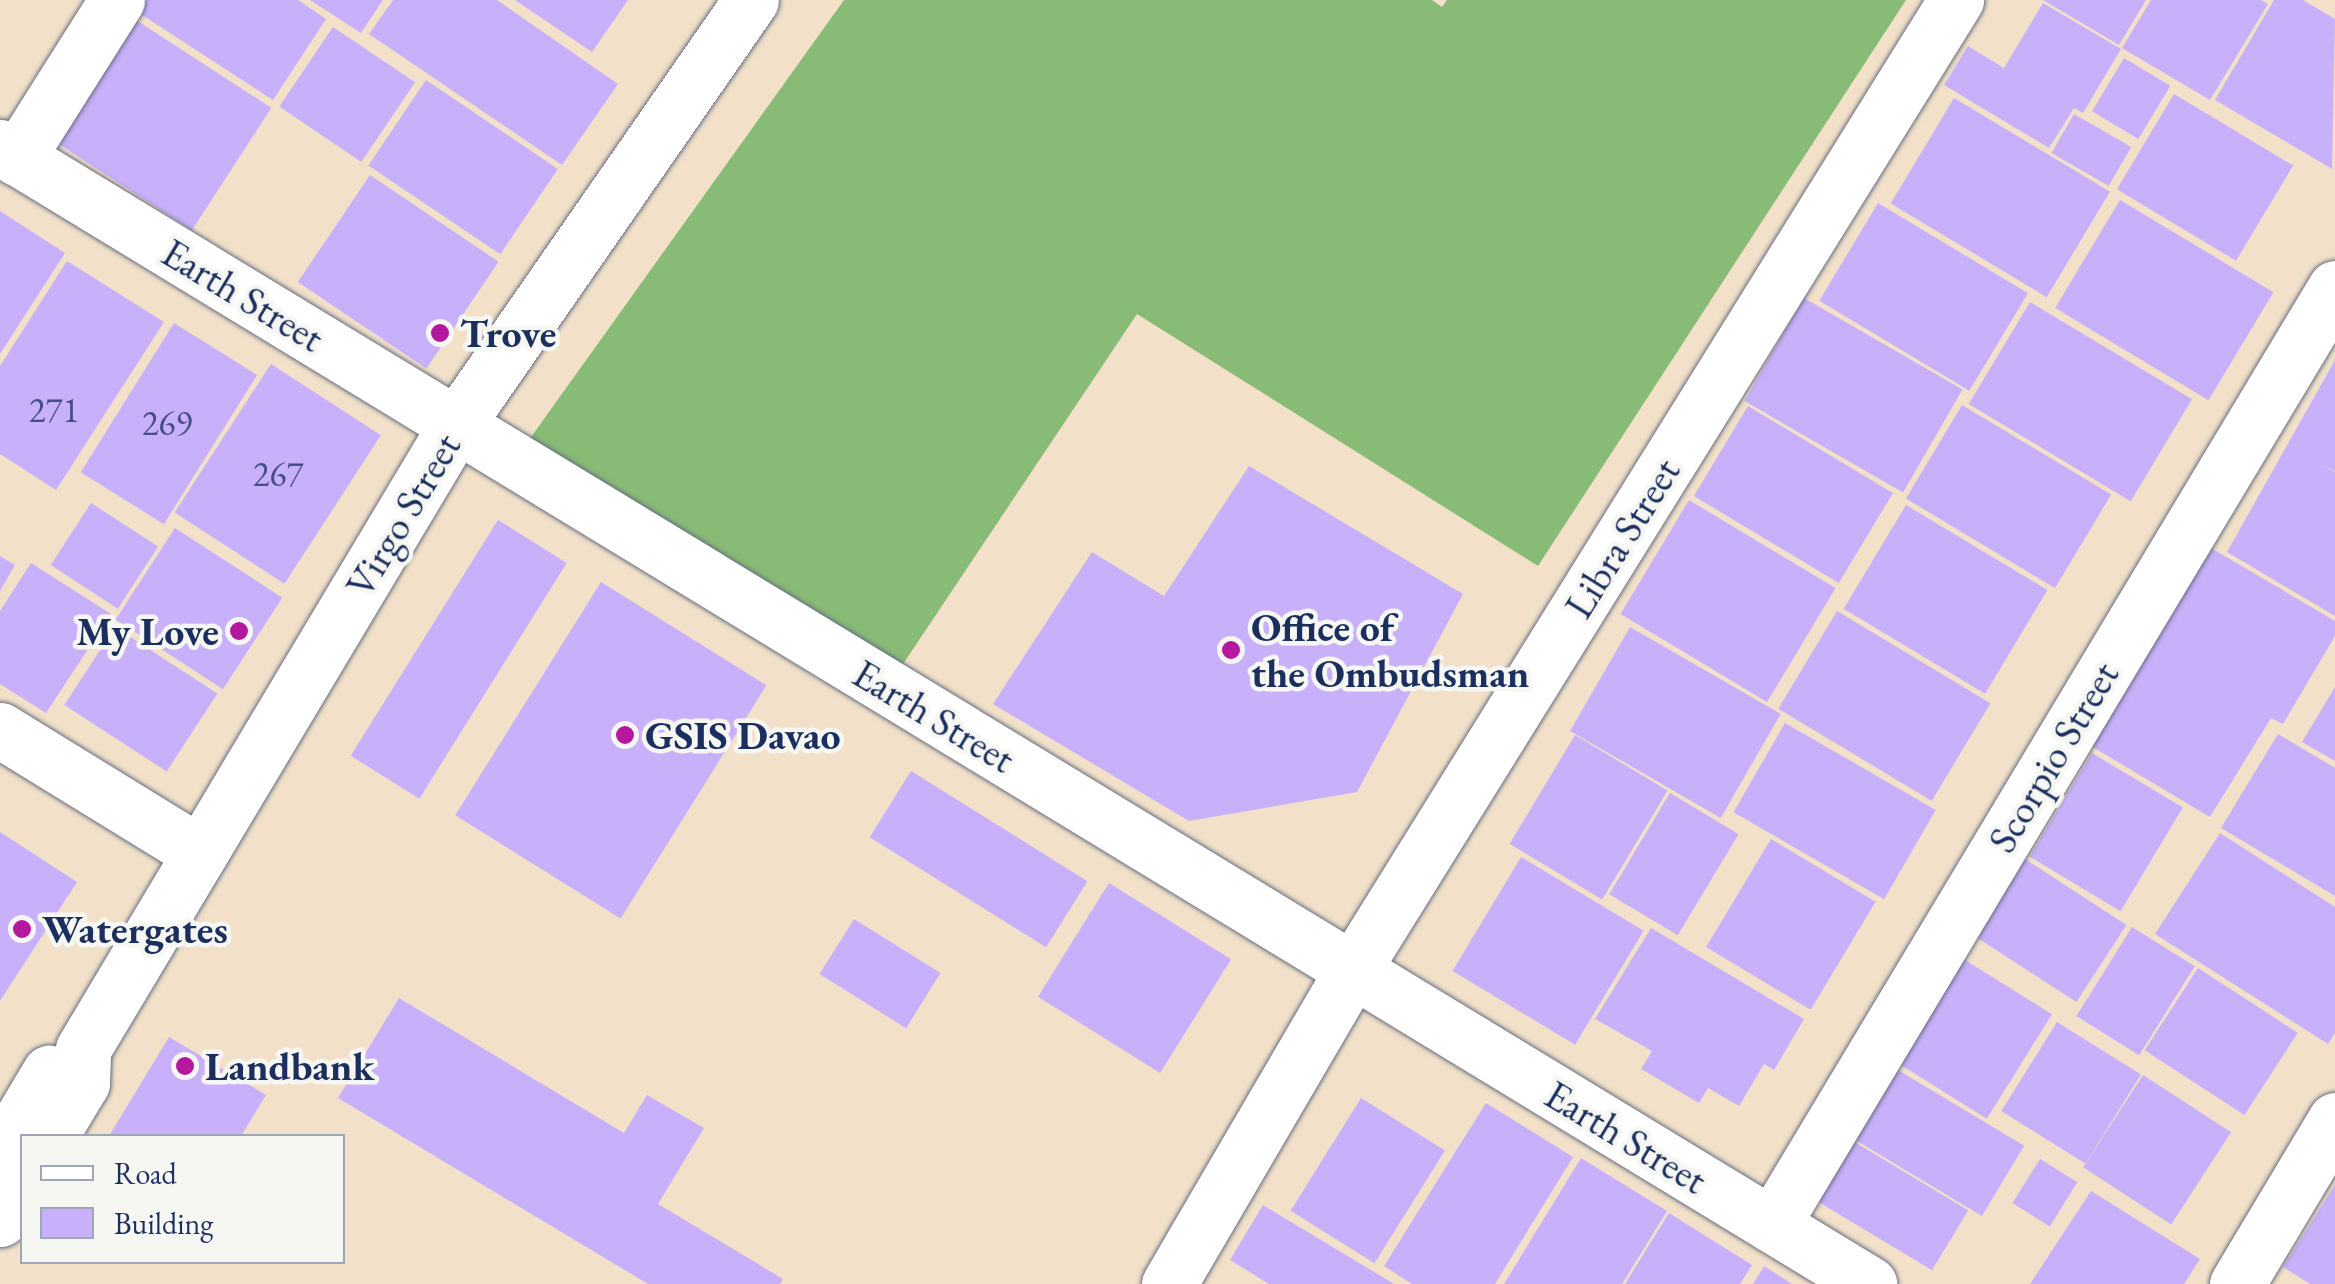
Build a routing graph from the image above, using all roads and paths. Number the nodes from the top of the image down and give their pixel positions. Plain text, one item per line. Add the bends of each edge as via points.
1 (117, 0) edge
2 (751, 0) edge
3 (1956, 0) edge
4 (9, 152) edge
5 (2335, 288) edge
6 (456, 425) junction
7 (0, 730) edge
8 (200, 853) junction
9 (1352, 971) junction
10 (83, 1048) junction
11 (2335, 1120) edge
12 (51, 1134) edge
13 (0, 1155) edge
14 (20, 1185) edge
15 (0, 1220) edge
16 (1772, 1225) junction
17 (1169, 1284) edge
18 (1870, 1284) edge
19 (2238, 1284) edge

1 - 4 street
2 - 6 street, Virgo Street
3 - 9 street, Libra Street
4 - 6 street, Earth Street
5 - 16 street, Scorpio Street
6 - 8 street, Virgo Street
6 - 9 street, Earth Street
7 - 8 street
8 - 10 street, Virgo Street
9 - 16 street, Earth Street
9 - 17 street, Libra Street
10 - 12 street, Virgo Street via 82,1082
10 - 13 street, Virgo Street via 53,1066
11 - 19 street
14 - 15 street
16 - 18 street, Earth Street

